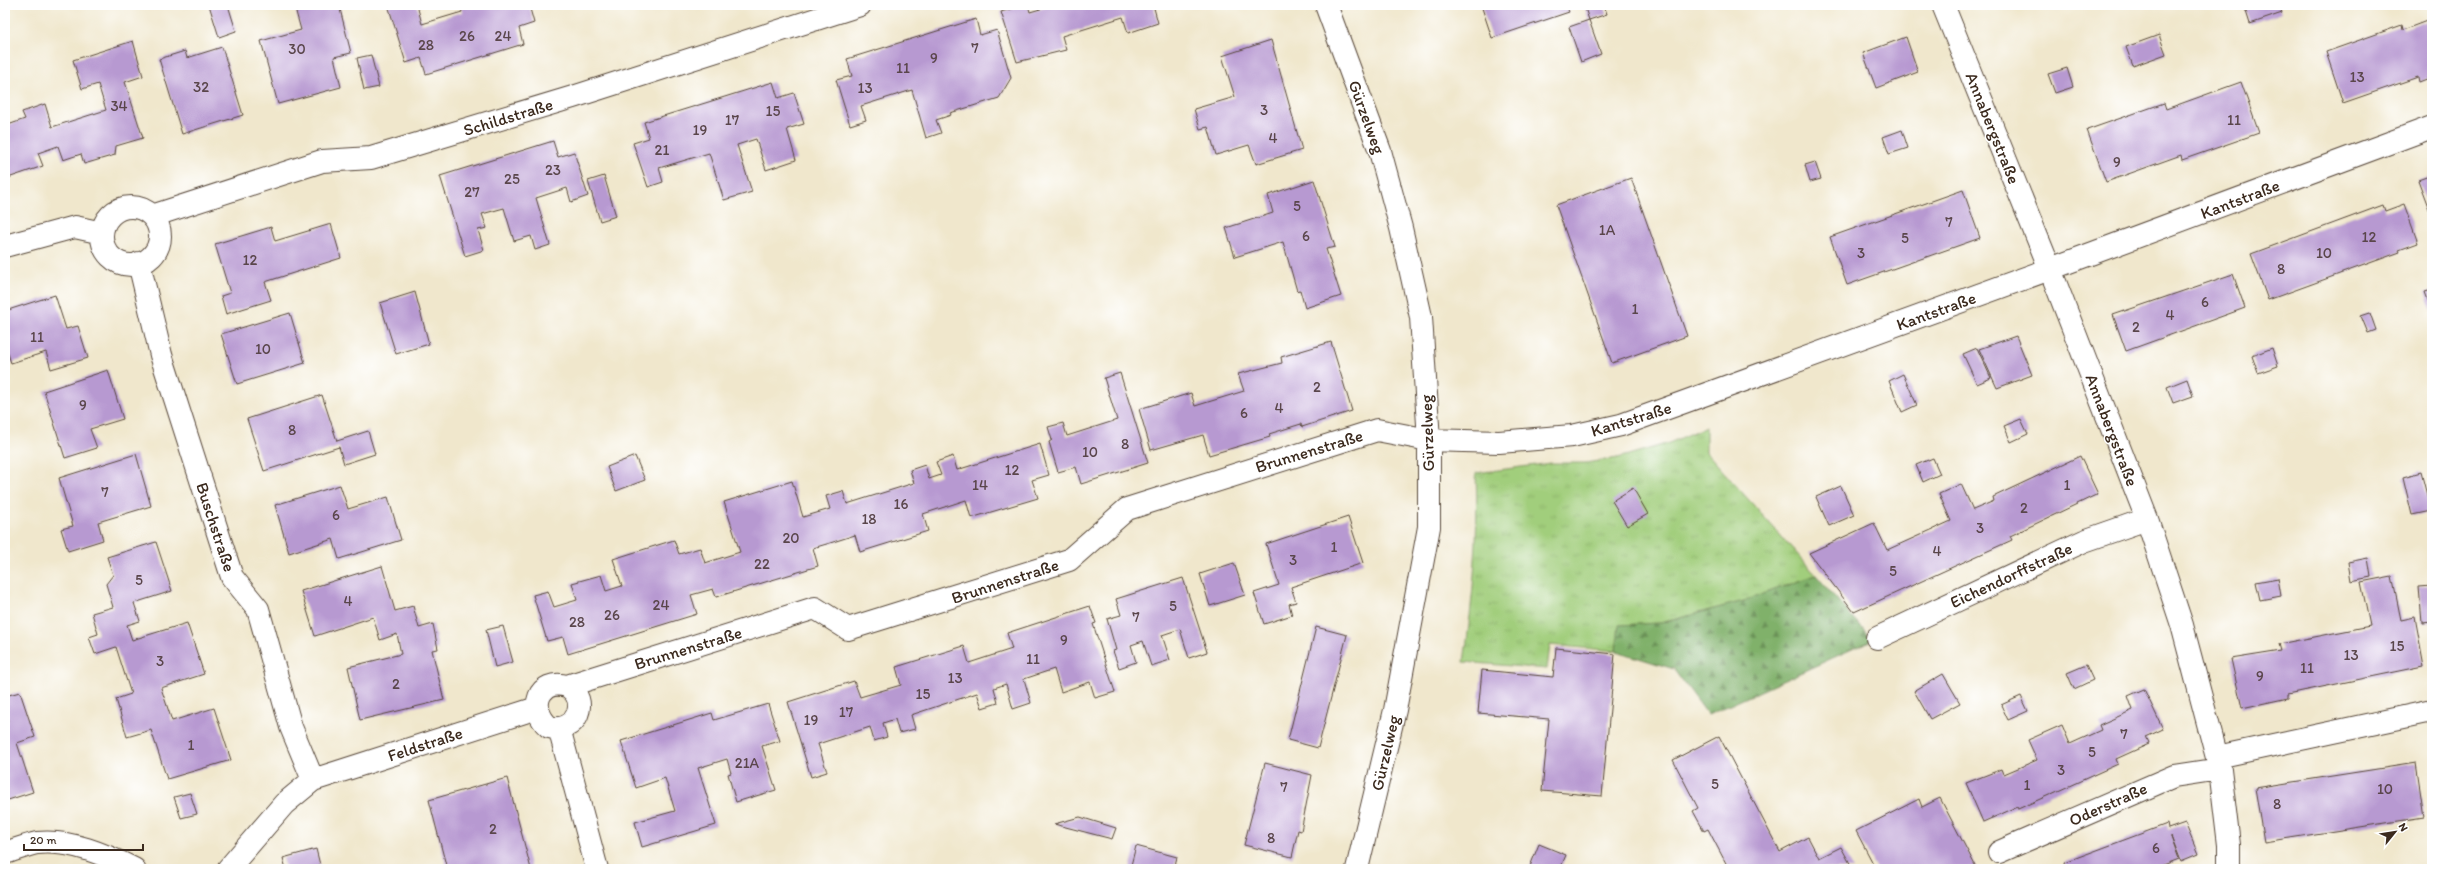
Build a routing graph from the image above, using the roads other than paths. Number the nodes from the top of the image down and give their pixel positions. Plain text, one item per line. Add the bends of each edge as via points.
1 (860, 5) edge
2 (1326, 5) edge
3 (1943, 5) edge
4 (2432, 127) edge
5 (152, 216) junction
6 (102, 233) junction
7 (5, 246) edge
8 (139, 264) junction
9 (2050, 269) junction
10 (1429, 440) junction
11 (2148, 519) junction
12 (1877, 638) dead end
13 (568, 686) junction
14 (537, 708) junction
15 (2432, 711) edge
16 (559, 728) junction
17 (2218, 763) junction
18 (313, 780) junction
19 (1999, 852) dead end
20 (5, 853) edge
21 (134, 869) edge
22 (228, 869) edge
23 (597, 869) edge
24 (1357, 869) edge
25 (2229, 869) edge

1 - 5 street, Schildstraße via 580,95 371,158 322,161
2 - 10 street, Gürzelweg via 1380,151 1401,228 1421,317
3 - 9 street, Annabergstraße
4 - 9 street, Kantstraße
5 - 6 street via 143,209 122,208 105,222
5 - 8 street via 158,224 160,243 155,252
6 - 7 street via 75,227
6 - 8 street via 106,251 113,258 130,265
8 - 18 street, Buschstraße via 161,355 232,577 258,609 291,727
9 - 10 street, Kantstraße via 1620,425 1572,436 1499,442
9 - 11 street, Annabergstraße
10 - 13 street, Brunnenstraße via 1377,430 1127,509 1069,560 1019,578 848,629 815,608
10 - 24 street, Gürzelweg via 1428,527 1394,710
11 - 12 street, Eichendorffstraße via 2084,542
11 - 17 street, Annabergstraße via 2182,625
13 - 14 street via 557,685 546,689 538,698
13 - 16 street via 577,697 579,712 574,722
14 - 16 street via 538,714 549,727
14 - 18 street, Feldstraße
15 - 17 street, Oderstraße
16 - 23 street
17 - 19 street, Oderstraße via 2174,776
17 - 25 street, Annabergstraße via 2229,845
18 - 22 street via 284,804
20 - 21 street via 37,844 67,845 101,854

